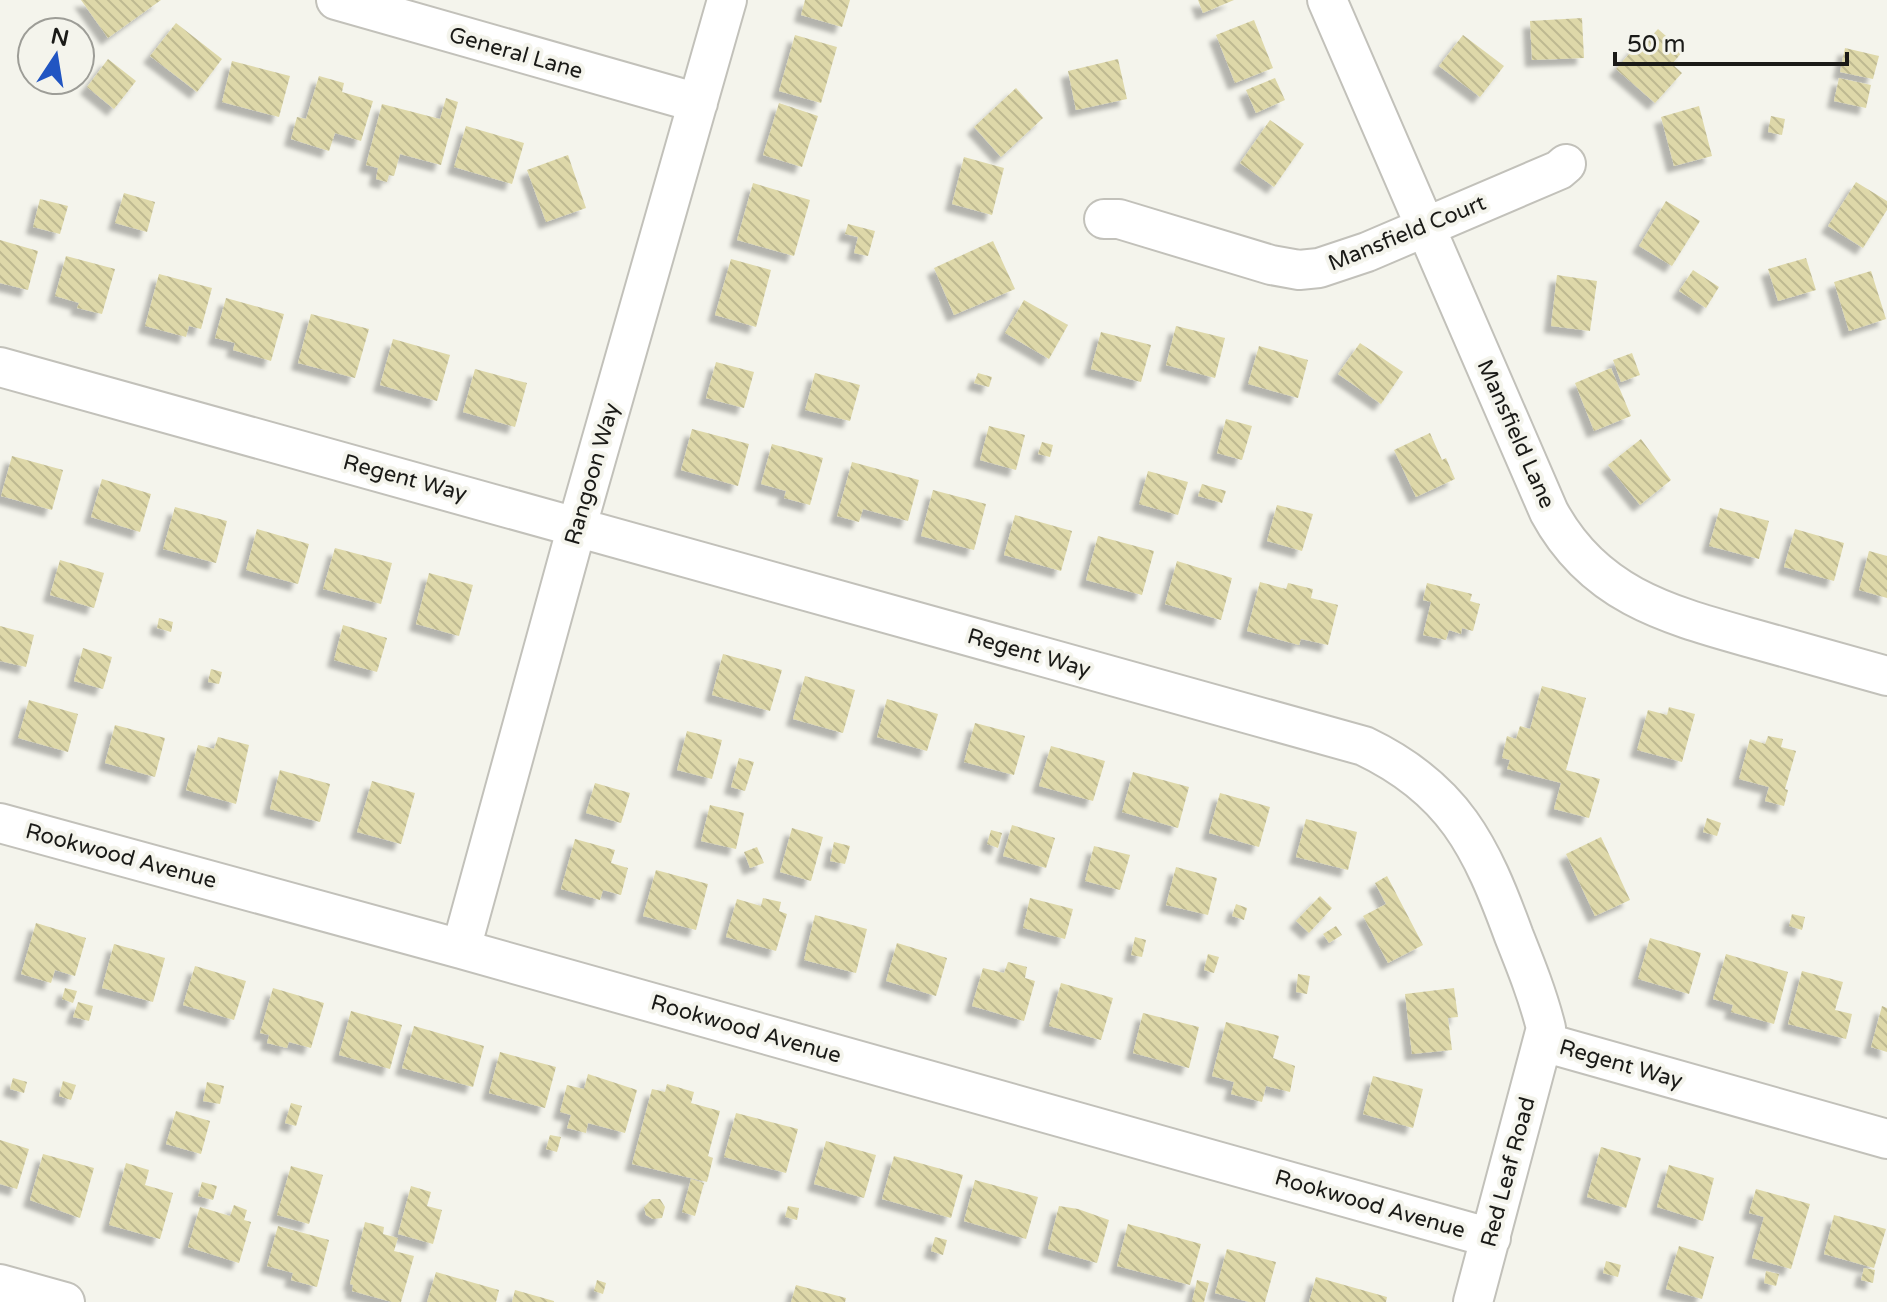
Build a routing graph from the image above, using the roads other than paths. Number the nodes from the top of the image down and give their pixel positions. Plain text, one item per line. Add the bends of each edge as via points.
1 (336, 0) edge
2 (727, 0) edge
3 (1327, 0) edge
4 (698, 103) junction
5 (1566, 164) dead end
6 (1104, 219) dead end
7 (1427, 227) junction
8 (0, 367) edge
9 (577, 526) junction
10 (1887, 676) edge
11 (0, 823) edge
12 (461, 949) junction
13 (1543, 1042) junction
14 (1887, 1139) edge
15 (1491, 1238) junction
16 (0, 1284) edge
17 (65, 1302) edge
18 (1473, 1302) edge

1 - 4 street, General Lane
2 - 4 street, Rangoon Way
3 - 7 street, Mansfield Lane
4 - 9 street, Rangoon Way
5 - 7 street, Mansfield Court
6 - 7 street, Mansfield Court via 1299,270 1355,256
7 - 10 street, Mansfield Lane via 1549,512 1577,555 1645,604
8 - 9 street, Regent Way
9 - 12 street, Rangoon Way
9 - 13 street, Regent Way via 1364,746 1390,759 1436,793 1477,847 1540,1005 1546,1028
11 - 12 street, Rookwood Avenue
12 - 15 street, Rookwood Avenue
13 - 14 street, Regent Way
13 - 15 street, Red Leaf Road
15 - 18 street, Red Leaf Road
16 - 17 street

